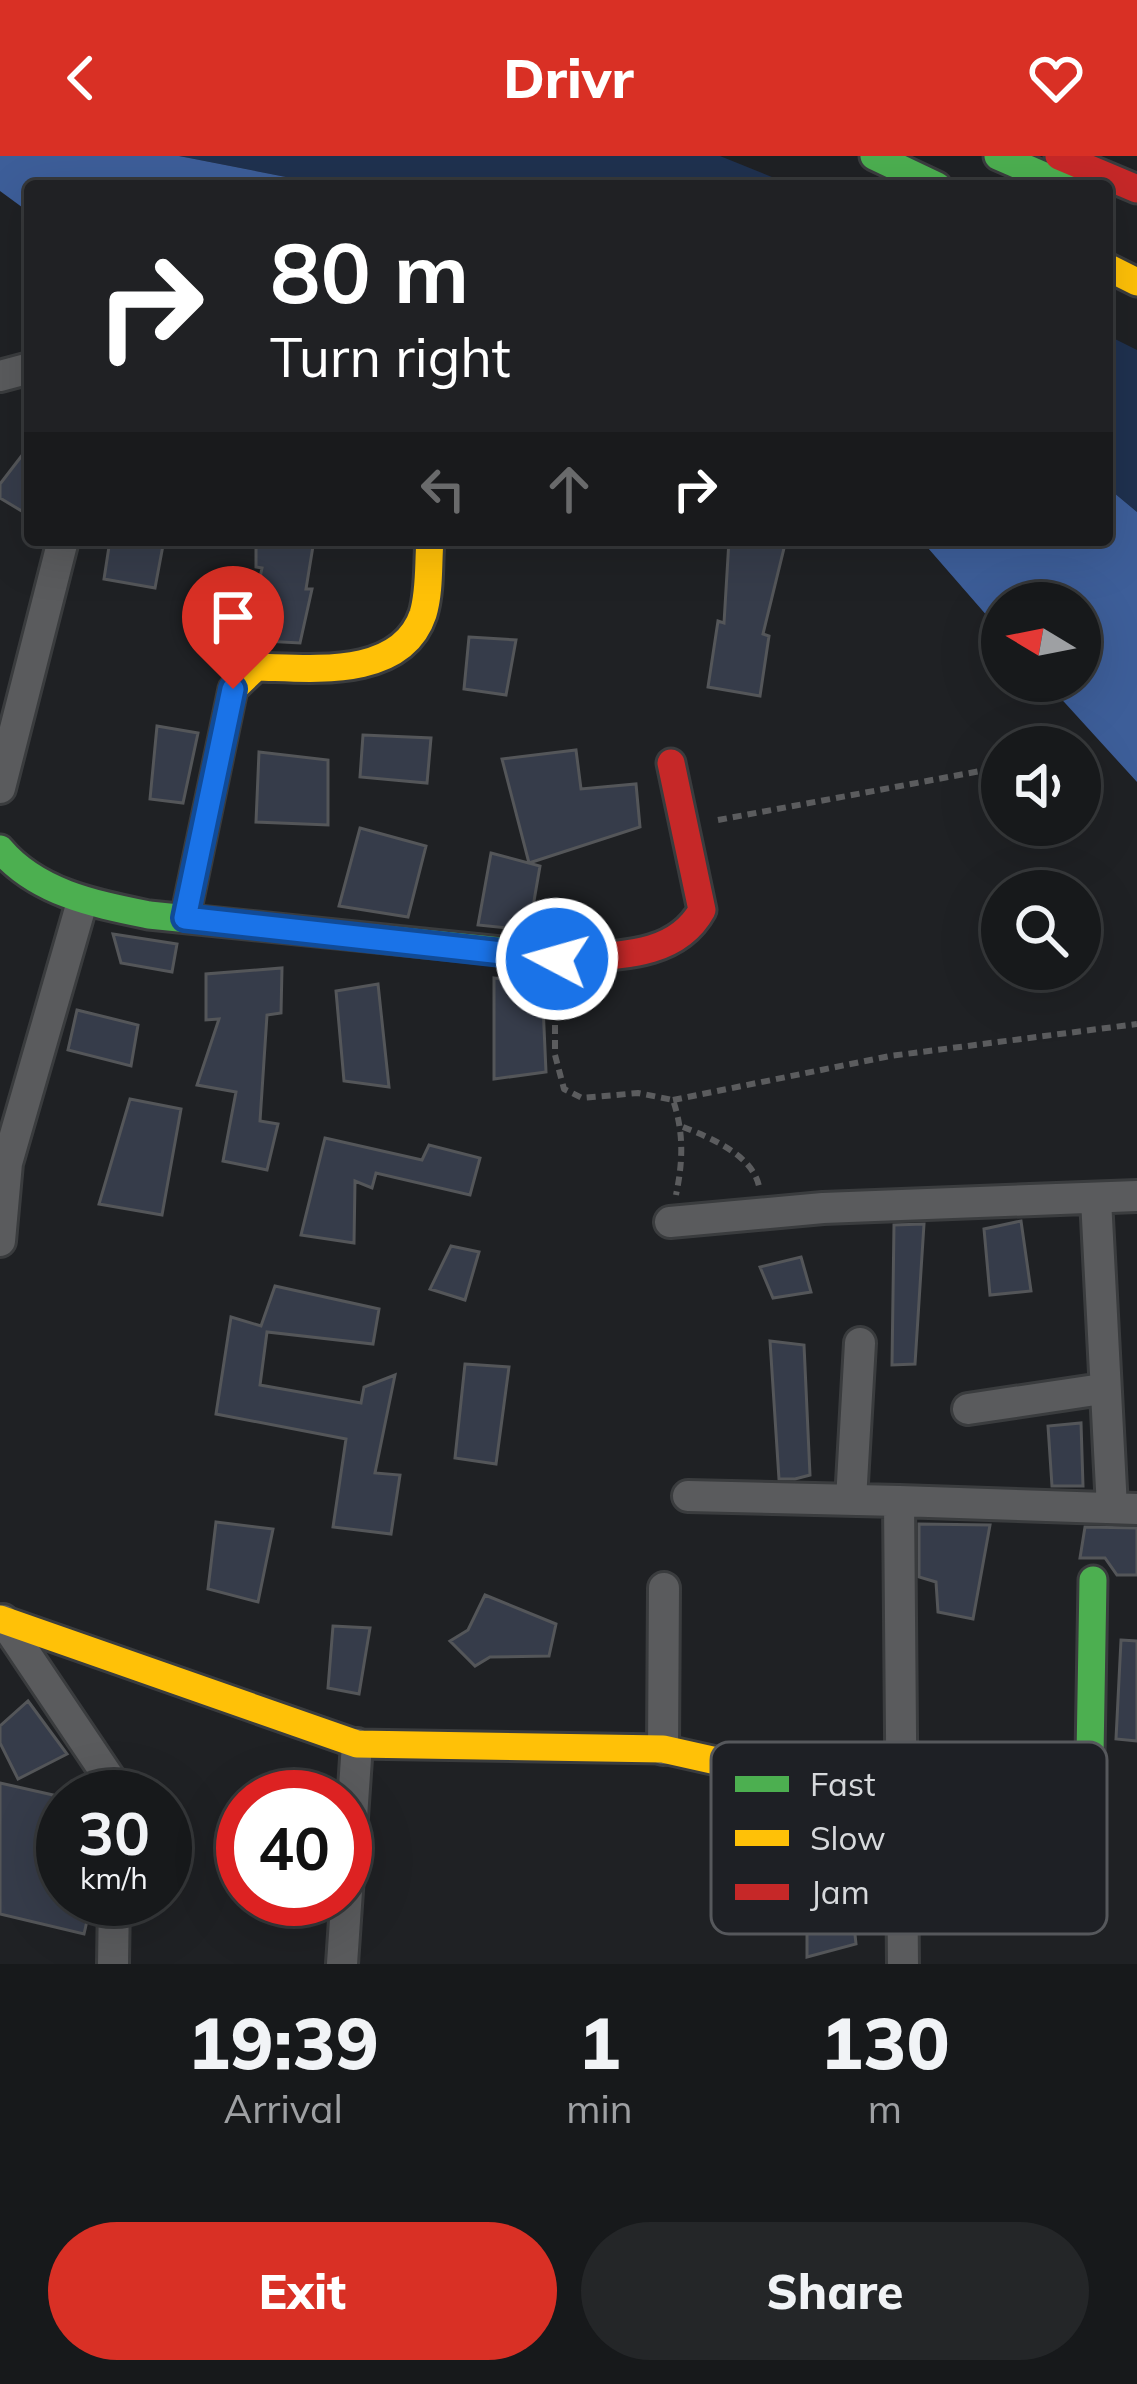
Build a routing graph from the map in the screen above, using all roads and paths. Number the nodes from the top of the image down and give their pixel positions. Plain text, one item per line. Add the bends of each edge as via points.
1 (874, 156) edge
2 (998, 156) edge
3 (1059, 156) edge
4 (924, 180) edge
5 (1053, 180) edge
6 (1137, 189) edge
7 (61, 546) edge
8 (429, 546) edge
9 (670, 763) dead end
10 (981, 771) edge
11 (0, 788) edge
12 (685, 825) junction
13 (0, 849) edge
14 (82, 902) junction
15 (185, 918) junction
16 (557, 959) junction
17 (1137, 1024) edge
18 (673, 1100) junction
19 (682, 1127) junction
20 (1137, 1196) edge
21 (1096, 1198) junction
22 (766, 1213) junction
23 (670, 1222) joint
24 (0, 1241) edge
25 (860, 1342) dead end
26 (1102, 1389) junction
27 (968, 1409) dead end
28 (688, 1496) dead end
29 (851, 1500) junction
30 (898, 1501) junction
31 (1124, 1508) edge
32 (1093, 1580) dead end
33 (664, 1588) dead end
34 (1, 1625) edge
35 (900, 1742) edge
36 (1090, 1742) edge
37 (357, 1744) junction
38 (663, 1749) junction
39 (711, 1760) edge
40 (103, 1770) edge
41 (114, 1926) edge
42 (903, 1934) edge
43 (113, 1964) edge
44 (342, 1964) edge
45 (903, 1964) edge

1 - 4 main road
2 - 5 main road
3 - 6 main road
7 - 11 street
8 - 15 main road via 420,622 390,654 347,668 256,667 233,689
9 - 12 main road
10 - 12 path
12 - 16 main road via 702,910 697,927 662,945
13 - 14 main road via 16,868
14 - 15 main road
14 - 24 street via 7,1163
15 - 16 main road
16 - 18 path via 555,1055 564,1089 582,1098 638,1093
17 - 18 path via 890,1056
18 - 19 path
19 - 22 path via 717,1141 756,1172
19 - 23 path
20 - 21 street
21 - 22 street
21 - 26 street
22 - 23 street
25 - 29 street
26 - 27 street
26 - 31 street
28 - 29 street
29 - 30 street
30 - 31 street
30 - 35 street
32 - 36 main road
33 - 38 street
34 - 37 main road
34 - 40 street
37 - 38 main road
37 - 44 street
38 - 39 main road
41 - 43 street
42 - 45 street

